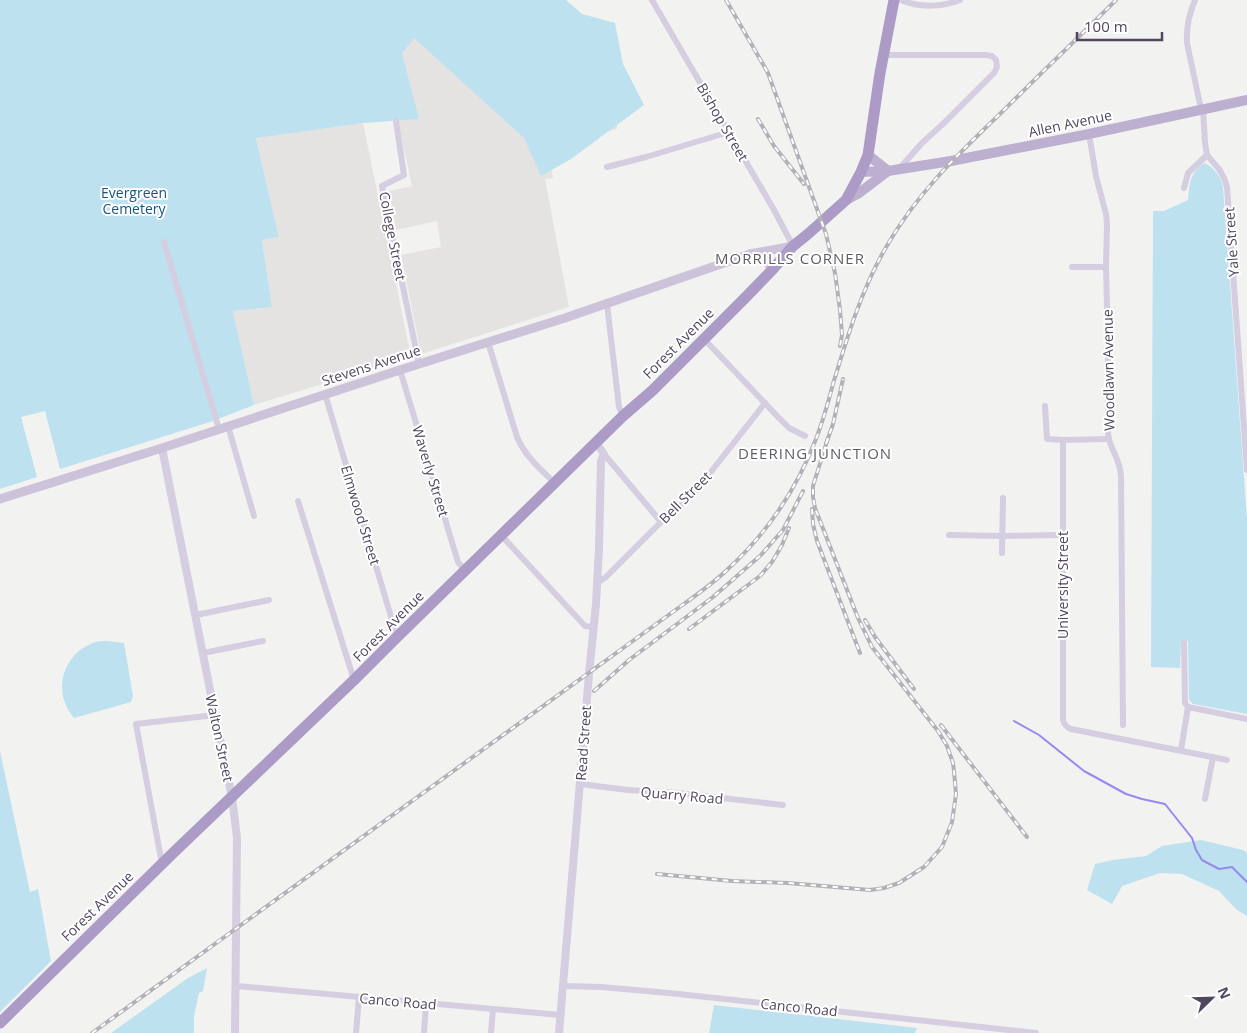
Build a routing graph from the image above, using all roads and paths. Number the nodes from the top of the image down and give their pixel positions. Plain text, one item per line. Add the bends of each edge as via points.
1 (652, 0) edge
2 (894, 0) edge
3 (901, 0) edge
4 (960, 0) edge
5 (1195, 0) edge
6 (883, 55) junction
7 (1247, 100) edge
8 (1202, 109) junction
9 (396, 121) dead end
10 (729, 132) junction
11 (1089, 134) junction
12 (868, 155) junction
13 (1207, 155) junction
14 (607, 167) dead end
15 (893, 170) junction
16 (861, 172) junction
17 (1184, 188) dead end
18 (846, 200) junction
19 (164, 242) dead end
20 (793, 246) junction
21 (750, 254) junction
22 (1072, 267) dead end
23 (1106, 267) junction
24 (773, 269) junction
25 (607, 304) junction
26 (704, 339) junction
27 (488, 342) junction
28 (419, 364) junction
29 (400, 370) junction
30 (325, 394) junction
31 (765, 404) junction
32 (1045, 406) dead end
33 (623, 416) junction
34 (224, 427) junction
35 (1246, 432) edge
36 (805, 436) dead end
37 (1109, 439) junction
38 (1063, 440) junction
39 (596, 443) junction
40 (162, 448) junction
41 (604, 454) junction
42 (1247, 470) edge
43 (554, 483) junction
44 (1003, 498) dead end
45 (0, 499) edge
46 (298, 501) dead end
47 (254, 516) dead end
48 (661, 522) junction
49 (1062, 534) junction
50 (501, 535) junction
51 (948, 535) dead end
52 (1002, 536) junction
53 (1002, 553) dead end
54 (465, 570) junction
55 (597, 583) junction
56 (269, 600) dead end
57 (196, 615) junction
58 (593, 627) junction
59 (397, 637) junction
60 (263, 640) dead end
61 (1184, 642) dead end
62 (203, 653) junction
63 (354, 680) junction
64 (1188, 707) junction
65 (214, 715) junction
66 (1247, 719) edge
67 (1123, 725) dead end
68 (1181, 750) junction
69 (1213, 757) junction
70 (1227, 760) dead end
71 (580, 784) junction
72 (232, 797) junction
73 (1205, 799) dead end
74 (783, 805) dead end
75 (162, 864) junction
76 (236, 986) junction
77 (563, 986) junction
78 (359, 997) junction
79 (426, 1003) junction
80 (493, 1009) junction
81 (560, 1015) junction
82 (0, 1022) edge
83 (999, 1031) edge
84 (236, 1033) edge
85 (356, 1033) edge
86 (424, 1033) edge
87 (491, 1033) edge
88 (559, 1033) edge
89 (1036, 1033) edge

1 - 10 street, Bishop Street
2 - 6 highway
3 - 4 street via 934,5
5 - 8 street via 1186,34
6 - 12 highway
6 - 15 street via 986,55 996,60 997,67
7 - 8 main road, Allen Avenue
8 - 11 main road, Allen Avenue
8 - 13 street
9 - 28 street, College Street via 404,175 382,186
10 - 14 street
10 - 20 street, Bishop Street
11 - 15 main road, Allen Avenue
11 - 23 street, Woodlawn Avenue via 1106,214
12 - 15 main road
12 - 16 highway
13 - 17 street via 1188,173
13 - 35 street, Yale Street via 1219,169 1227,187
15 - 16 main road, Allen Avenue
15 - 18 main road
16 - 18 highway
18 - 20 highway, Forest Avenue
19 - 34 street
20 - 21 main road, Stevens Avenue
20 - 24 highway, Forest Avenue
21 - 24 main road via 764,260
21 - 25 main road, Stevens Avenue
22 - 23 street
23 - 37 street, Woodlawn Avenue
24 - 26 highway, Forest Avenue
25 - 27 main road, Stevens Avenue
25 - 33 street via 619,407
26 - 31 street
26 - 33 highway, Forest Avenue
27 - 28 main road, Stevens Avenue
27 - 43 street via 522,448
28 - 29 main road, Stevens Avenue
29 - 30 main road, Stevens Avenue
29 - 54 street, Waverly Street via 458,562
30 - 34 main road, Stevens Avenue
30 - 59 street, Elmwood Street
31 - 36 street via 789,428
31 - 48 street, Bell Street via 699,487
32 - 38 street via 1046,439
33 - 39 highway, Forest Avenue
34 - 40 main road, Stevens Avenue
34 - 47 street
35 - 42 street, Yale Street
37 - 38 street
37 - 67 street, Woodlawn Avenue via 1121,476
38 - 49 street, University Street
39 - 41 street
39 - 43 highway, Forest Avenue
40 - 45 main road, Stevens Avenue
40 - 57 street, Walton Street
41 - 48 street
41 - 55 street, Read Street via 601,461
43 - 50 highway, Forest Avenue
44 - 52 street
46 - 63 street
48 - 55 street, Bell Street
49 - 52 street
49 - 68 street, University Street via 1063,720 1066,727
50 - 54 highway, Forest Avenue
50 - 58 street via 584,626
51 - 52 street
52 - 53 street
54 - 59 highway, Forest Avenue
55 - 58 street, Read Street
56 - 57 street
57 - 62 street, Walton Street
58 - 71 street, Read Street
59 - 63 highway, Forest Avenue
60 - 62 street
61 - 64 street via 1185,703
62 - 65 street, Walton Street
63 - 72 highway, Forest Avenue
64 - 66 street
64 - 68 street
65 - 72 street, Walton Street
65 - 75 street via 136,724
68 - 69 street
69 - 70 street
69 - 73 street
71 - 74 street, Quarry Road
71 - 77 street, Read Street
72 - 75 highway, Forest Avenue
72 - 76 street, Walton Street via 237,838
75 - 82 highway, Forest Avenue
76 - 78 street, Canco Road
76 - 84 street, Walton Street
77 - 81 street, Read Street
77 - 83 street, Canco Road via 669,993
78 - 79 street, Canco Road
78 - 85 street
79 - 80 street, Canco Road
79 - 86 street
80 - 81 street, Canco Road
80 - 87 street
81 - 88 street, Read Street
83 - 89 street, Canco Road

